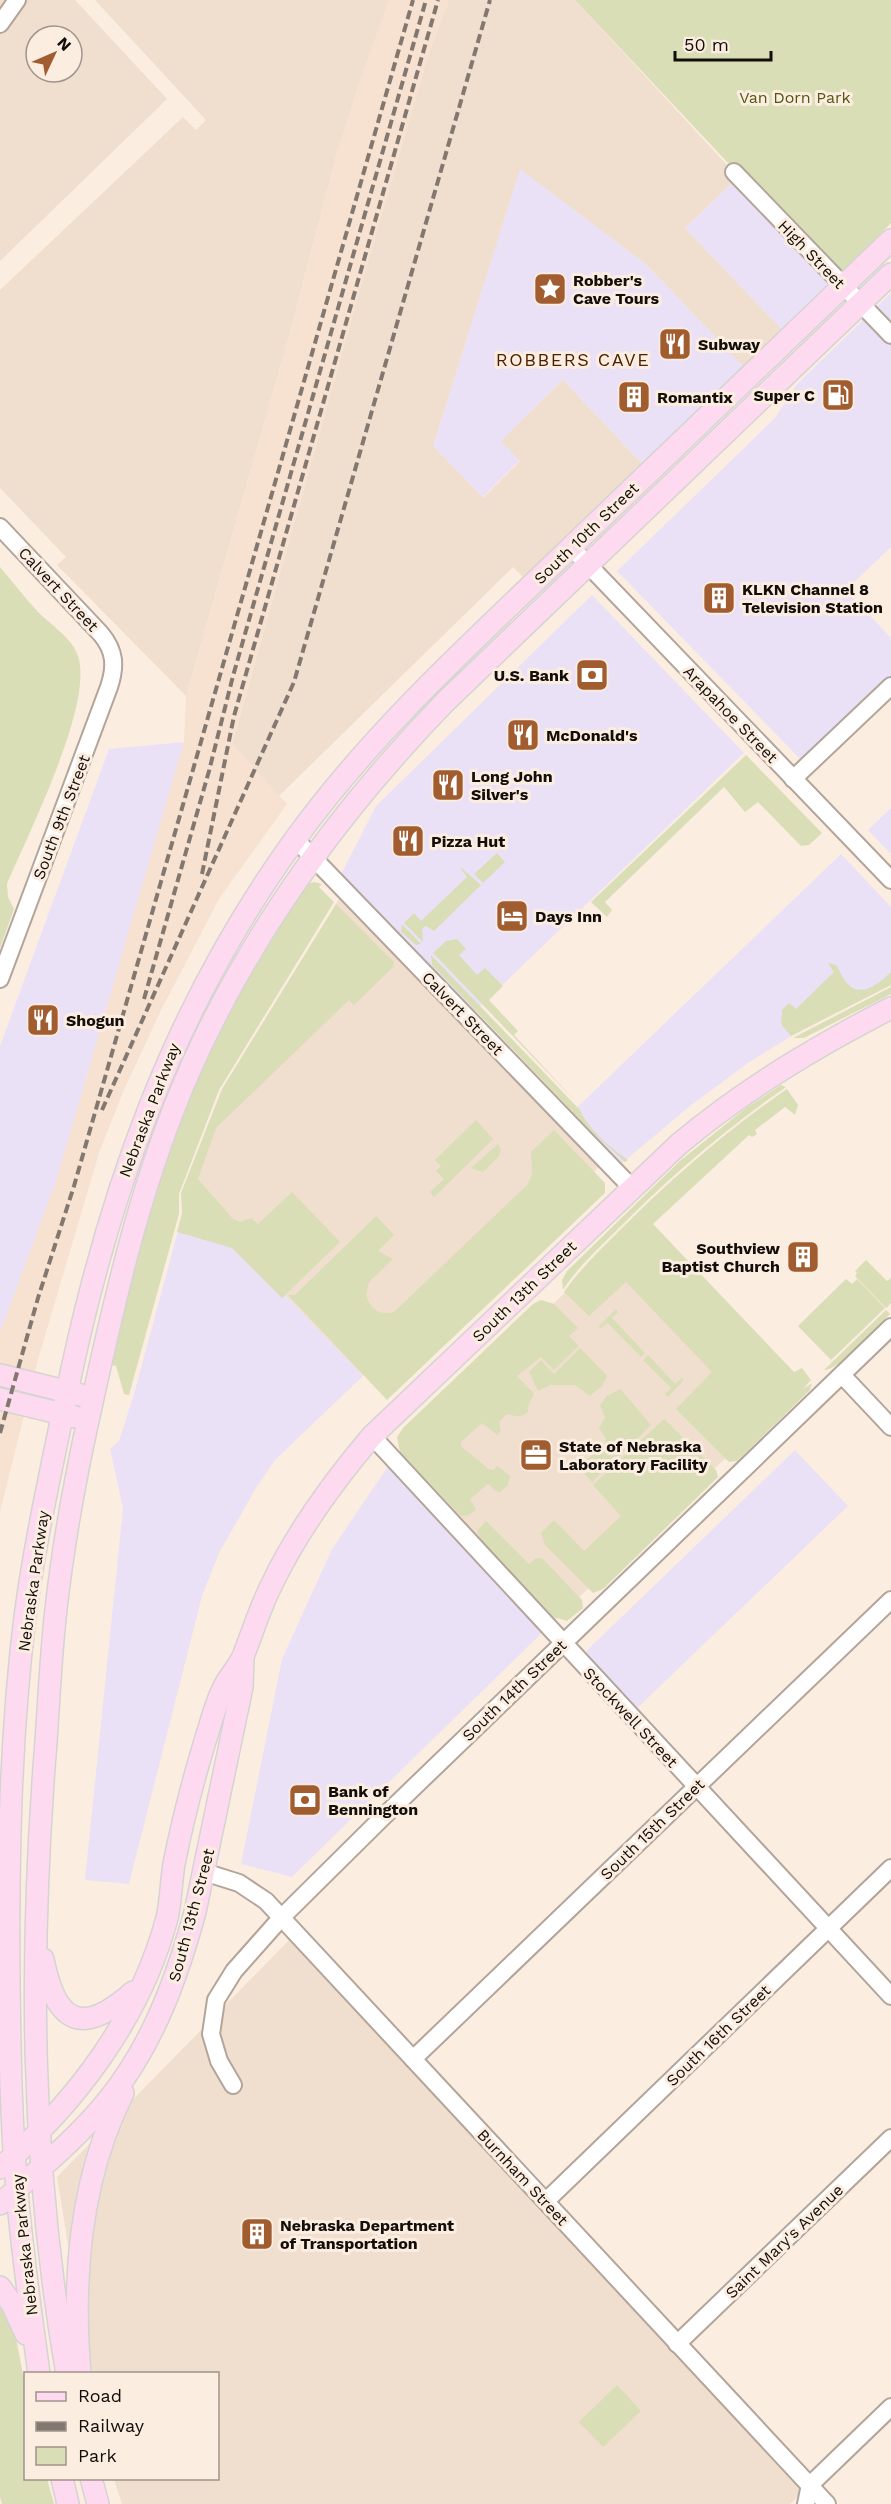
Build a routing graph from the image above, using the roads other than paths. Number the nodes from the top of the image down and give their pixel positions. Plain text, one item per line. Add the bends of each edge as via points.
1 (17, 0) edge
2 (0, 24) edge
3 (734, 172) dead end
4 (891, 240) edge
5 (891, 274) edge
6 (844, 286) junction
7 (860, 304) junction
8 (891, 335) edge
9 (0, 527) edge
10 (571, 547) junction
11 (588, 565) junction
12 (114, 655) joint
13 (891, 686) edge
14 (793, 779) junction
15 (295, 839) junction
16 (313, 857) junction
17 (891, 880) edge
18 (0, 979) edge
19 (891, 1008) edge
20 (632, 1188) junction
21 (891, 1327) edge
22 (842, 1374) junction
23 (0, 1375) edge
24 (67, 1391) junction
25 (93, 1398) junction
26 (0, 1399) edge
27 (63, 1414) junction
28 (88, 1419) junction
29 (891, 1427) edge
30 (372, 1436) junction
31 (891, 1600) edge
32 (563, 1643) junction
33 (243, 1657) junction
34 (696, 1787) junction
35 (8, 1850) junction
36 (891, 1868) edge
37 (204, 1872) junction
38 (281, 1918) junction
39 (0, 1925) edge
40 (828, 1929) junction
41 (37, 1931) junction
42 (141, 1986) junction
43 (891, 1996) edge
44 (144, 2047) junction
45 (413, 2059) junction
46 (233, 2085) dead end
47 (37, 2133) junction
48 (891, 2138) edge
49 (7, 2162) edge
50 (40, 2168) junction
51 (16, 2189) junction
52 (546, 2202) junction
53 (0, 2204) edge
54 (0, 2288) edge
55 (677, 2344) junction
56 (38, 2372) edge
57 (38, 2372) edge
58 (67, 2372) edge
59 (80, 2372) edge
60 (891, 2407) edge
61 (62, 2480) edge
62 (92, 2480) edge
63 (810, 2485) junction
64 (68, 2504) edge
65 (98, 2504) edge
66 (806, 2504) edge
67 (827, 2504) edge

1 - 2 street
3 - 6 street, High Street
4 - 6 main road, South 10th Street
5 - 7 main road, South 10th Street
6 - 7 street, High Street
6 - 10 main road, South 10th Street
7 - 8 street, High Street
7 - 11 main road, South 10th Street
9 - 12 street, Calvert Street via 101,634
10 - 11 street, Arapahoe Street
10 - 15 main road, South 10th Street via 420,691
11 - 14 street, Arapahoe Street
11 - 16 main road, South 10th Street via 406,742
12 - 18 street, South 9th Street via 109,687
13 - 14 street
14 - 17 street, Arapahoe Street
15 - 16 street, Calvert Street
15 - 24 main road, Nebraska Parkway via 201,990 156,1086 105,1235
16 - 20 street, Calvert Street
16 - 25 main road, Nebraska Parkway via 248,960 208,1032 176,1102 122,1264
19 - 20 main road, South 13th Street via 756,1085 688,1136
20 - 30 main road, South 13th Street
21 - 22 street, South 14th Street
22 - 29 street
22 - 32 street, South 14th Street
23 - 24 main road
24 - 25 main road
24 - 27 main road, Nebraska Parkway
25 - 28 main road, Nebraska Parkway
26 - 27 main road
27 - 28 main road
27 - 35 main road, Nebraska Parkway via 24,1624
28 - 41 main road, Nebraska Parkway via 56,1611 40,1820
30 - 32 street, Stockwell Street
30 - 33 main road, South 13th Street via 297,1536 270,1588
31 - 34 street, South 15th Street
32 - 34 street, Stockwell Street
32 - 38 street, South 14th Street
33 - 37 main road, South 13th Street via 242,1687
33 - 42 main road, South 13th Street via 224,1687 205,1743 174,1866 167,1916
34 - 40 street, Stockwell Street
34 - 45 street, South 15th Street
35 - 39 main road
35 - 49 main road, Nebraska Parkway
36 - 40 street, South 16th Street
37 - 38 street, Burnham Street via 227,1877 250,1889
37 - 44 main road, South 13th Street via 174,1980
38 - 45 street, Burnham Street
38 - 46 street, South 14th Street via 234,1971 216,2000 212,2018 214,2049
40 - 43 street, Stockwell Street
40 - 52 street, South 16th Street
41 - 42 main road via 52,1995 72,2016 94,2019 105,2015
41 - 47 main road, Nebraska Parkway
42 - 47 main road, South 13th Street via 77,2092
44 - 50 main road, South 13th Street via 109,2099
44 - 59 main road via 115,2109 92,2176 78,2284
45 - 52 street, Burnham Street
47 - 49 main road
47 - 50 main road, Nebraska Parkway
48 - 55 street, Saint Mary's Avenue
49 - 51 main road, Nebraska Parkway
50 - 51 main road
50 - 58 main road, Nebraska Parkway via 51,2278
51 - 53 main road
51 - 56 main road, Nebraska Parkway
52 - 55 street, Burnham Street
54 - 57 main road via 21,2320
55 - 63 street, Burnham Street
60 - 63 street
61 - 64 main road
62 - 65 main road
63 - 66 street
63 - 67 street, Burnham Street

